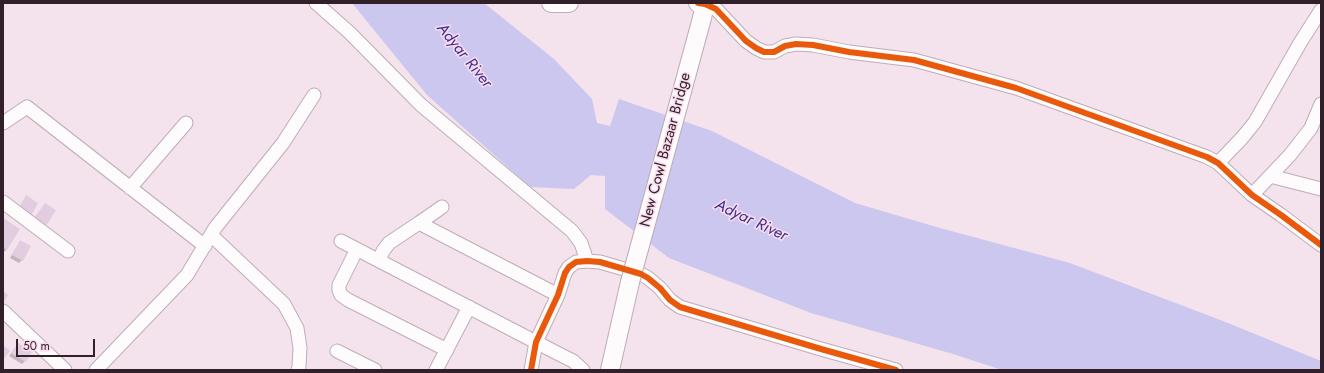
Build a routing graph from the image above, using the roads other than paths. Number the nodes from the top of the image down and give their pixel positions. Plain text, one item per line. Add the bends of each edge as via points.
1 (316, 3) edge
2 (551, 3) edge
3 (569, 3) edge
4 (701, 8) edge
5 (1321, 10) edge
6 (314, 95) dead end
7 (1321, 104) edge
8 (3, 123) edge
9 (186, 123) dead end
10 (1218, 163) junction
11 (1270, 176) junction
12 (130, 188) junction
13 (1321, 189) edge
14 (1252, 195) junction
15 (3, 202) edge
16 (442, 207) dead end
17 (419, 223) junction
18 (341, 240) dead end
19 (208, 241) junction
20 (1321, 245) edge
21 (357, 249) junction
22 (68, 252) dead end
23 (378, 260) junction
24 (587, 261) junction
25 (558, 295) junction
26 (469, 307) junction
27 (3, 311) edge
28 (536, 342) junction
29 (446, 350) junction
30 (337, 351) dead end
31 (66, 370) edge
32 (96, 370) edge
33 (298, 370) edge
34 (375, 370) edge
35 (436, 370) edge
36 (531, 370) edge
37 (583, 370) edge
38 (610, 370) edge
39 (896, 370) edge

1 - 24 street via 350,33 433,116 572,231 581,243
2 - 3 street
4 - 10 street via 716,9 746,40 764,52 774,52 796,44 914,60 1016,88 1127,127
4 - 38 street, New Cowl Bazaar Bridge, bridge via 630,282
5 - 10 street via 1255,122
6 - 19 street via 283,143 215,228
7 - 11 street via 1311,128
8 - 12 street via 28,107
9 - 12 street
10 - 14 street
11 - 13 street
11 - 14 street
12 - 19 street
14 - 20 street
15 - 22 street
16 - 17 street
17 - 23 street via 390,243
17 - 25 street
18 - 21 street
19 - 32 street via 187,275
19 - 33 street via 284,304 297,328 300,348
21 - 23 street
21 - 29 street via 339,285 341,295
23 - 26 street
24 - 25 street via 576,262 569,267
24 - 39 street via 600,262 641,274 680,307
25 - 28 street
26 - 28 street
26 - 29 street
27 - 31 street
28 - 36 street
28 - 37 street via 573,361
29 - 35 street
30 - 34 street

